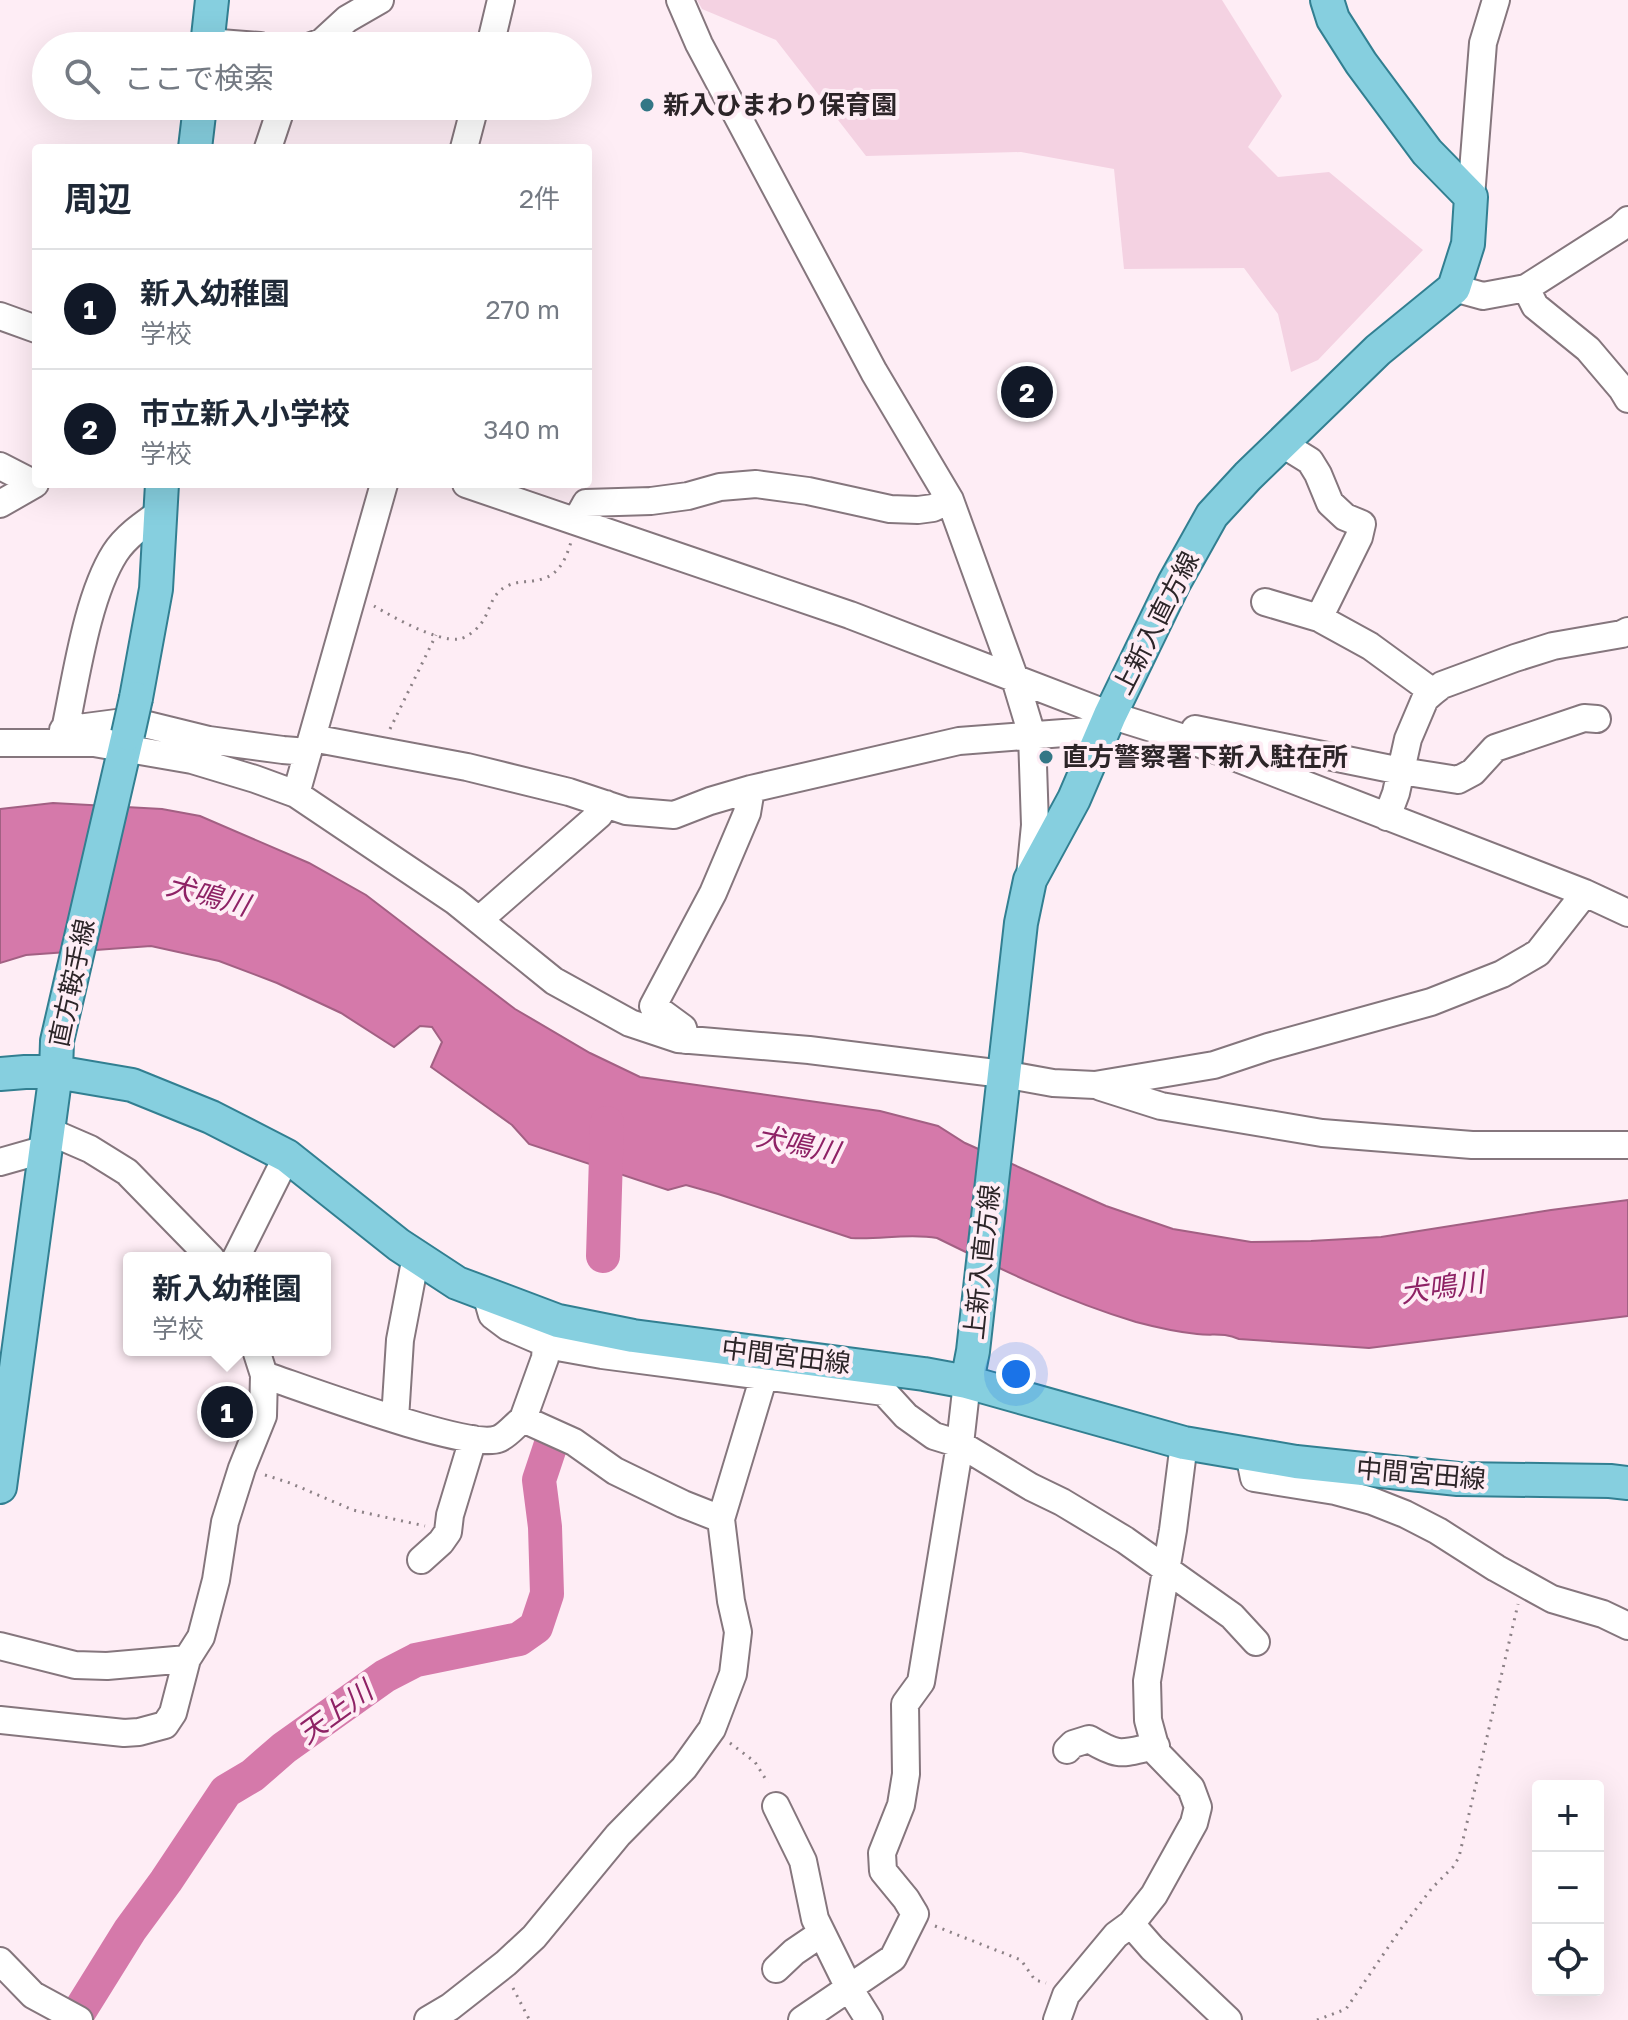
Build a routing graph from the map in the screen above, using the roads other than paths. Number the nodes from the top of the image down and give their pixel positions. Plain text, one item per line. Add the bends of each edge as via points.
1 (212, 0) edge
2 (501, 0) edge
3 (680, 0) edge
4 (1327, 0) edge
5 (1496, 0) edge
6 (363, 4) edge
7 (208, 32) edge
8 (332, 32) edge
9 (493, 32) edge
10 (198, 120) edge
11 (277, 120) edge
12 (471, 120) edge
13 (195, 144) edge
14 (269, 144) edge
15 (465, 144) edge
16 (1471, 197) junction
17 (1628, 220) edge
18 (1454, 288) junction
19 (1526, 288) junction
20 (0, 316) edge
21 (32, 328) edge
22 (1628, 399) edge
23 (1281, 443) junction
24 (0, 466) edge
25 (32, 482) edge
26 (32, 486) edge
27 (383, 488) edge
28 (478, 488) edge
29 (161, 498) edge
30 (950, 500) junction
31 (0, 504) edge
32 (576, 521) junction
33 (1265, 602) dead end
34 (1319, 618) junction
35 (1628, 631) edge
36 (1015, 679) junction
37 (1433, 692) junction
38 (1597, 719) dead end
39 (1106, 722) junction
40 (65, 730) junction
41 (1161, 731) junction
42 (0, 732) edge
43 (1032, 735) junction
44 (0, 743) edge
45 (310, 745) junction
46 (125, 748) junction
47 (0, 759) edge
48 (1401, 771) junction
49 (751, 789) junction
50 (296, 794) junction
51 (606, 804) junction
52 (1387, 817) junction
53 (1030, 880) junction
54 (1585, 893) junction
55 (1628, 913) edge
56 (479, 920) junction
57 (686, 1040) junction
58 (56, 1056) junction
59 (0, 1074) edge
60 (1002, 1080) junction
61 (1095, 1085) junction
62 (47, 1141) junction
63 (1628, 1145) edge
64 (287, 1156) junction
65 (0, 1162) edge
66 (205, 1252) edge
67 (239, 1252) edge
68 (416, 1256) junction
69 (486, 1294) junction
70 (546, 1344) junction
71 (258, 1356) edge
72 (970, 1366) junction
73 (264, 1375) junction
74 (764, 1376) junction
75 (395, 1419) junction
76 (523, 1419) junction
77 (473, 1439) junction
78 (1184, 1443) junction
79 (960, 1444) junction
80 (1249, 1454) junction
81 (1628, 1483) edge
82 (0, 1487) edge
83 (721, 1519) junction
84 (421, 1560) dead end
85 (1166, 1570) junction
86 (1628, 1626) edge
87 (1256, 1642) dead end
88 (0, 1646) edge
89 (187, 1659) junction
90 (0, 1720) edge
91 (1156, 1746) junction
92 (1067, 1750) dead end
93 (776, 1806) road end
94 (1131, 1924) junction
95 (822, 1933) junction
96 (0, 1961) edge
97 (776, 1969) dead end
98 (849, 1988) junction
99 (70, 2015) edge
100 (428, 2020) edge
101 (802, 2020) edge
102 (869, 2020) edge
103 (1057, 2020) edge
104 (1228, 2020) edge

1 - 7 main road
2 - 9 street
3 - 30 street via 874,372
4 - 16 main road via 1361,63 1427,152
5 - 16 street via 1483,43
6 - 8 street
10 - 13 main road
11 - 14 street
12 - 15 street
16 - 18 main road via 1468,244
17 - 19 street
18 - 19 street via 1483,296
18 - 23 main road, 上新入直方線 via 1378,350
19 - 22 street via 1535,306 1588,349
20 - 21 street
23 - 34 street via 1310,461 1330,503 1362,524
23 - 39 main road, 上新入直方線 via 1212,515
24 - 25 street
26 - 31 street
27 - 45 street
28 - 32 street
29 - 40 street via 116,553 99,587
29 - 46 main road, 直方鞍手線, bridge via 156,589
30 - 32 street via 933,508 890,509 756,484 651,501 586,503
30 - 36 street
32 - 36 street via 850,615
33 - 34 street
34 - 37 street via 1370,646
35 - 37 street via 1553,646
36 - 39 street
36 - 43 street
37 - 48 street via 1408,739
38 - 48 street via 1584,718 1495,748 1458,780
39 - 41 street
39 - 43 street
39 - 53 main road, 上新入直方線 via 1074,799
40 - 42 street
40 - 45 street via 124,722 283,750
41 - 48 street via 1180,725
41 - 52 street
43 - 49 street via 959,741
43 - 53 street via 1035,825
44 - 46 street
45 - 50 street
45 - 51 street via 380,750 467,767
46 - 47 street
46 - 50 street via 192,760
46 - 58 main road, 直方鞍手線
48 - 52 street
49 - 51 street via 674,815
49 - 57 street via 747,813 713,893 653,1006 683,1028
50 - 56 street
51 - 56 street
52 - 54 street
53 - 60 main road, 上新入直方線
54 - 55 street
54 - 61 street via 1538,953 1488,980 1399,1012 1214,1065
56 - 57 street via 554,981 630,1023
57 - 60 street via 809,1050
58 - 59 main road, 中間宮田線 via 25,1072
58 - 62 main road, 直方鞍手線
58 - 64 main road, 中間宮田線 via 211,1117
60 - 61 street
60 - 72 main road, 上新入直方線
61 - 63 street via 1161,1106 1322,1133 1472,1145
62 - 65 street
62 - 66 street via 60,1136 127,1172
62 - 82 main road, 直方鞍手線
64 - 67 street
64 - 68 main road, 中間宮田線
68 - 69 main road, 中間宮田線 via 457,1283
68 - 75 street via 400,1340
69 - 70 street via 492,1315
69 - 72 main road, 中間宮田線 via 558,1321 633,1336 909,1372
70 - 74 street
70 - 76 street
71 - 73 street
72 - 78 main road, 中間宮田線
72 - 79 street
73 - 75 street
73 - 89 street via 263,1416 225,1522 201,1637
74 - 79 street via 884,1392 934,1436
74 - 83 street
75 - 77 street
76 - 77 street via 499,1439
76 - 83 street via 574,1442 615,1471
77 - 84 street via 448,1532
78 - 80 main road, 中間宮田線
78 - 85 street
79 - 85 street via 1125,1540
79 - 98 street via 921,1682 905,1704 901,1805 882,1853 883,1871 915,1914 893,1958
80 - 81 main road, 中間宮田線 via 1458,1479
80 - 86 street via 1254,1478 1335,1491 1405,1514 1552,1599
83 - 100 street via 738,1632 733,1674 712,1729 684,1768 618,1835 534,1937
85 - 87 street via 1232,1616
85 - 91 street via 1147,1681 1148,1720
88 - 89 street via 75,1665
89 - 90 street via 165,1725 124,1733
91 - 92 street via 1111,1752 1089,1739
91 - 94 street via 1191,1788 1198,1807 1154,1895
93 - 95 street via 803,1861
94 - 103 street via 1066,1995
94 - 104 street
95 - 97 street
95 - 98 street
96 - 99 street via 33,1995
98 - 101 street
98 - 102 street

